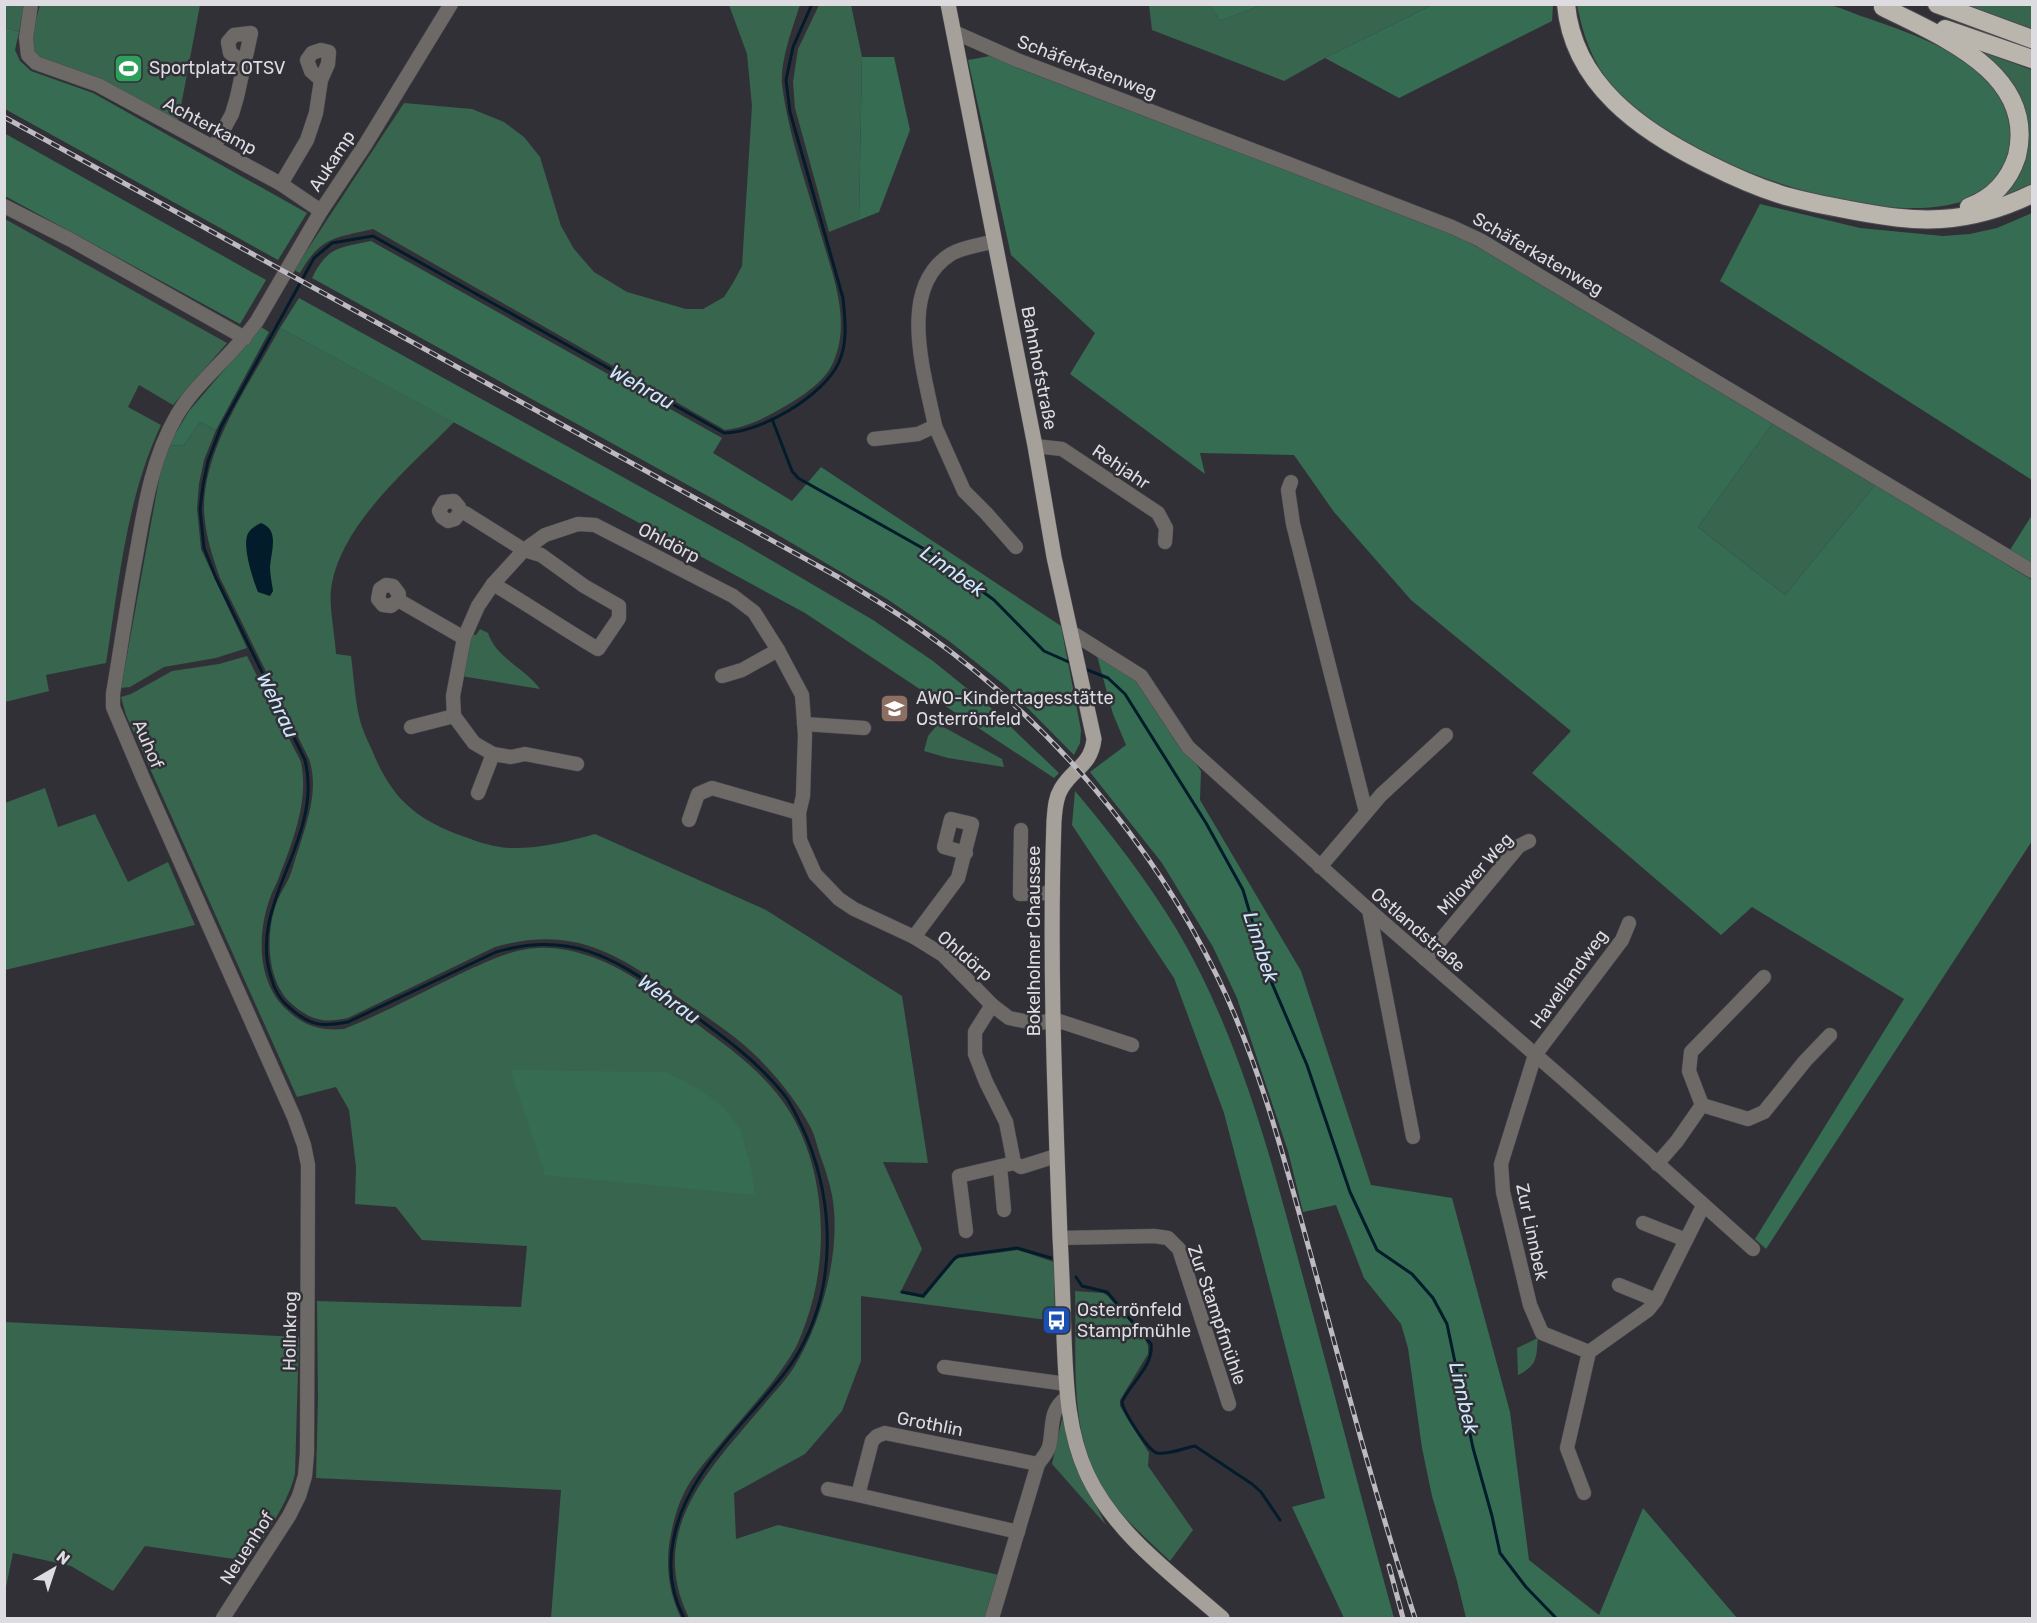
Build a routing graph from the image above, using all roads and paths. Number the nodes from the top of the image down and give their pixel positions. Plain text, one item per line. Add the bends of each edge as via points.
1 (451, 4) edge
2 (948, 4) edge
3 (1566, 4) edge
4 (1937, 4) edge
5 (31, 6) edge
6 (1879, 6) edge
7 (954, 32) junction
8 (2032, 39) edge
9 (245, 59) dead end
10 (2032, 60) edge
11 (321, 80) dead end
12 (214, 147) junction
13 (281, 184) junction
14 (2032, 194) edge
15 (4, 206) edge
16 (321, 211) junction
17 (1914, 218) junction
18 (995, 241) junction
19 (245, 338) junction
20 (935, 426) junction
21 (874, 439) dead end
22 (1035, 446) junction
23 (1290, 486) dead end
24 (460, 512) dead end
25 (1165, 542) dead end
26 (1016, 547) dead end
27 (524, 550) junction
28 (2032, 571) edge
29 (493, 584) junction
30 (398, 600) dead end
31 (1071, 632) junction
32 (464, 638) junction
33 (778, 650) junction
34 (722, 676) dead end
35 (454, 716) junction
36 (804, 724) junction
37 (411, 727) dead end
38 (864, 728) dead end
39 (1446, 735) dead end
40 (1094, 739) joint
41 (493, 754) junction
42 (577, 764) dead end
43 (478, 793) dead end
44 (1366, 812) junction
45 (799, 813) junction
46 (689, 820) dead end
47 (1021, 830) dead end
48 (1529, 841) dead end
49 (966, 853) dead end
50 (1320, 867) junction
51 (1053, 893) junction
52 (1369, 910) junction
53 (1629, 923) dead end
54 (914, 937) junction
55 (1425, 959) junction
56 (1764, 977) dead end
57 (992, 1005) junction
58 (1053, 1019) junction
59 (1830, 1035) dead end
60 (1132, 1046) dead end
61 (1535, 1055) junction
62 (1702, 1105) junction
63 (1413, 1137) dead end
64 (1056, 1156) junction
65 (1657, 1164) junction
66 (308, 1165) joint
67 (1007, 1165) junction
68 (1703, 1206) junction
69 (1004, 1210) dead end
70 (1642, 1223) dead end
71 (966, 1231) dead end
72 (1060, 1238) junction
73 (1686, 1240) junction
74 (1753, 1249) dead end
75 (1619, 1285) dead end
76 (1656, 1300) junction
77 (1589, 1352) junction
78 (944, 1367) dead end
79 (1066, 1386) junction
80 (1229, 1404) dead end
81 (1038, 1464) junction
82 (828, 1488) dead end
83 (1584, 1493) dead end
84 (858, 1495) junction
85 (299, 1496) joint
86 (1018, 1532) junction
87 (223, 1618) edge
88 (992, 1618) edge
89 (1222, 1618) edge

1 - 16 street, Aukamp
2 - 7 main road, Bahnhofstraße
3 - 17 highway via 1578,53 1592,76 1624,112 1649,131 1720,170 1779,194 1860,212
4 - 8 highway
5 - 12 street, Achterkamp via 26,38 28,55 36,63 98,85
6 - 10 highway
6 - 17 highway via 1990,67 2014,98 2020,120 2021,137 2013,168 1988,198 1957,211
7 - 18 main road, Bahnhofstraße
7 - 28 street, Schäferkatenweg via 1480,240
9 - 12 street via 232,114
11 - 13 street via 307,140
12 - 13 street, Achterkamp
13 - 16 street, Achterkamp
14 - 17 highway via 2005,207 1964,216
15 - 19 street
16 - 19 street, Aukamp
18 - 20 street via 954,252 929,275 923,290 919,305 920,344
18 - 22 main road, Bahnhofstraße
19 - 66 street, Auhof via 178,413 158,456 131,583 113,707 294,1117
20 - 21 street via 918,434
20 - 26 street via 964,491
22 - 25 street, Rehjahr via 1062,449 1158,513 1166,528
22 - 31 main road, Bahnhofstraße
23 - 44 street via 1293,524
24 - 27 street
27 - 29 street, Ohldörp
27 - 29 street via 541,555 619,606 619,618 598,648
27 - 33 street, Ohldörp via 559,530 578,524 595,525 733,596 754,612
29 - 32 street, Ohldörp
30 - 32 street
31 - 40 main road, Bahnhofstraße
31 - 50 street, Ostlandstraße via 1141,676 1188,747
32 - 35 street, Ohldörp via 453,696
33 - 34 street
33 - 36 street, Ohldörp via 802,695
35 - 37 street
35 - 41 street via 474,743
36 - 38 street
36 - 45 street, Ohldörp via 803,796
39 - 44 street
40 - 51 main road, Bokelholmer Chaussee via 1087,761 1056,799
41 - 42 street via 525,754
41 - 43 street
44 - 50 street
45 - 46 street via 712,788 698,794
45 - 54 street, Ohldörp via 800,840 815,874 854,909
47 - 51 street via 1020,894
48 - 55 street, Milower Weg via 1520,846
49 - 54 street via 958,878
50 - 52 street, Ostlandstraße
51 - 58 main road, Bokelholmer Chaussee
52 - 55 street, Ostlandstraße
52 - 63 street
53 - 61 street, Havellandweg via 1622,940
54 - 57 street, Ohldörp via 943,955
55 - 61 street, Ostlandstraße
56 - 62 street via 1691,1052 1689,1071
57 - 58 street, Ohldörp via 1009,1018 1038,1024
57 - 67 street, Ohldörp via 975,1032 975,1054 1006,1122
58 - 60 street
58 - 64 main road, Bokelholmer Chaussee
59 - 62 street via 1764,1112 1748,1119
61 - 65 street, Ostlandstraße
61 - 77 street, Zur Linnbek via 1501,1164 1503,1192 1530,1305 1542,1333
62 - 65 street
64 - 67 street via 1021,1167
64 - 72 main road, Bokelholmer Chaussee
65 - 68 street, Ostlandstraße
66 - 85 street, Hollnkrog via 307,1453
67 - 69 street
67 - 71 street via 959,1176
68 - 73 street
68 - 74 street, Ostlandstraße
70 - 73 street
72 - 79 main road, Bokelholmer Chaussee
72 - 80 street, Zur Stampfmühle via 1168,1238 1179,1249
73 - 76 street
75 - 76 street
76 - 77 street
77 - 83 street via 1567,1448
78 - 79 street
79 - 81 street via 1050,1430 1049,1447
79 - 89 main road, Bokelholmer Chaussee via 1081,1459 1107,1510
81 - 84 street, Grothlin via 885,1433 872,1441
81 - 86 street
82 - 84 street
84 - 86 street
85 - 87 street, Neuenhof
86 - 88 street

